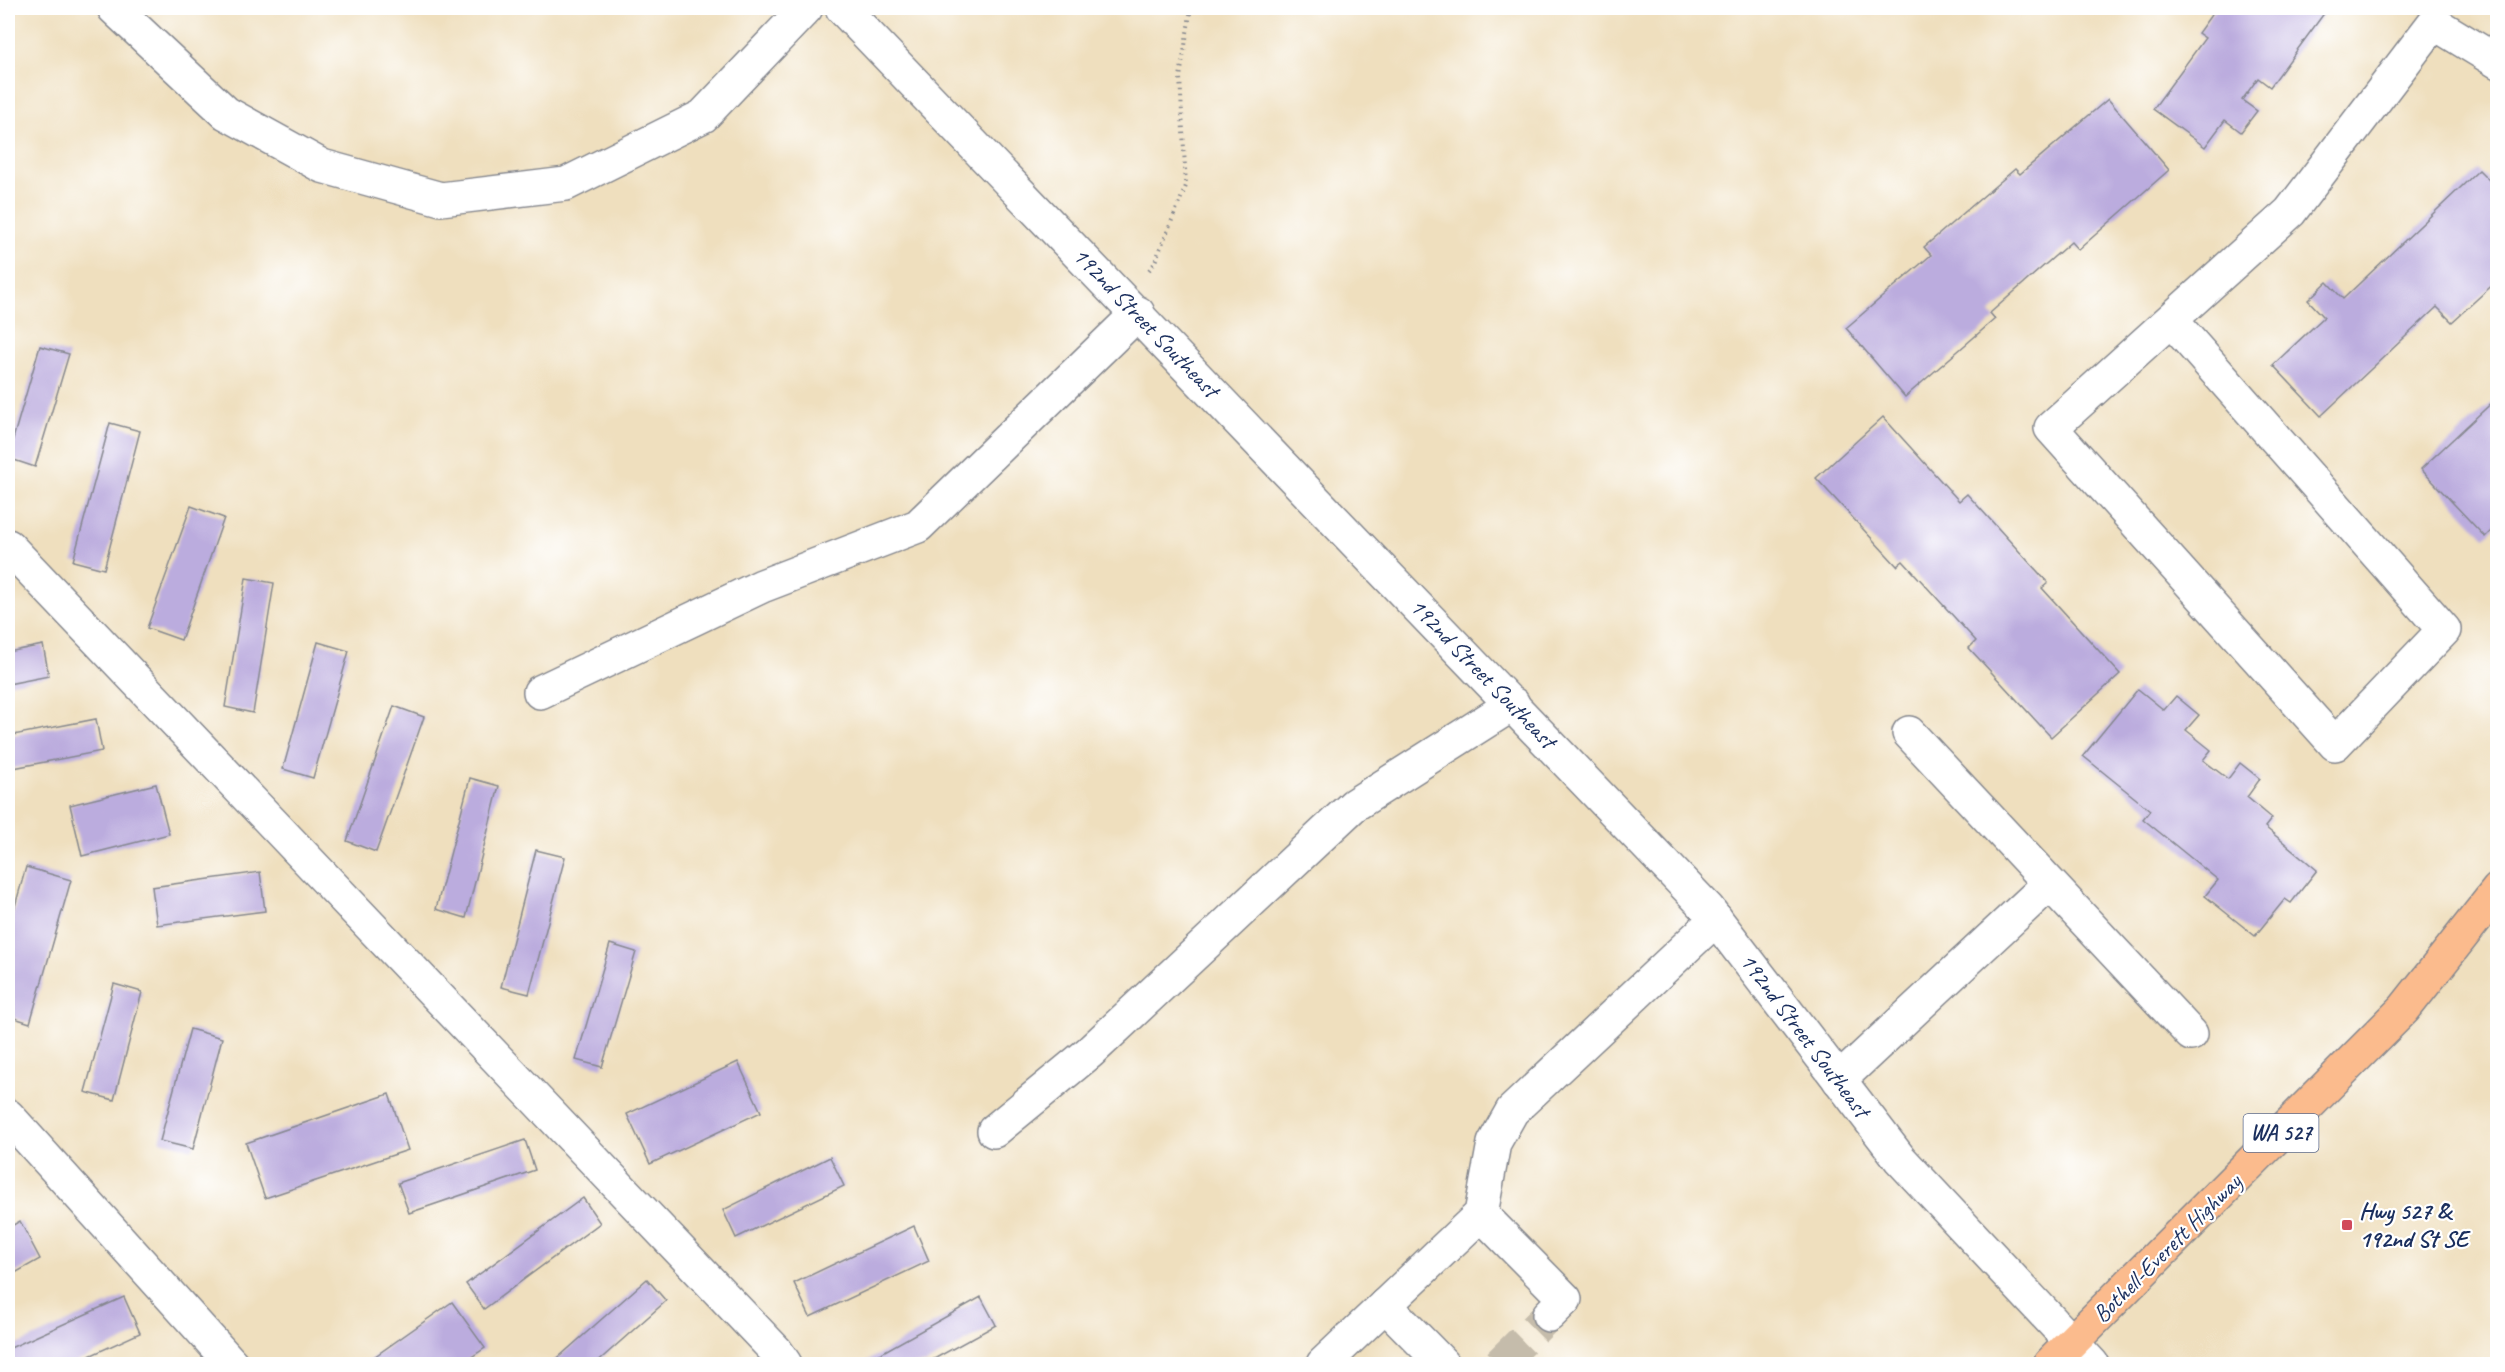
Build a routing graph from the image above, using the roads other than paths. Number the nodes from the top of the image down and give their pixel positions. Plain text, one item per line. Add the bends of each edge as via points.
1 (114, 8) edge
2 (806, 8) edge
3 (842, 8) edge
4 (2438, 15) edge
5 (2498, 62) edge
6 (1131, 306) junction
7 (2170, 320) junction
8 (8, 546) edge
9 (540, 692) dead end
10 (1513, 704) junction
11 (1910, 733) dead end
12 (2049, 884) junction
13 (2498, 890) edge
14 (1716, 919) junction
15 (2191, 1034) dead end
16 (1839, 1080) junction
17 (8, 1116) edge
18 (994, 1131) dead end
19 (1481, 1214) junction
20 (1385, 1305) junction
21 (1549, 1315) tunnel mouth
22 (2072, 1357) edge
23 (232, 1365) edge
24 (785, 1365) edge
25 (1323, 1365) edge
26 (1443, 1365) edge

1 - 2 street via 226,113 322,166 441,199 566,184 703,116
3 - 6 street, 192nd Street Southeast
4 - 5 street
4 - 7 street via 2290,212
6 - 9 street via 918,526 762,586
6 - 10 street, 192nd Street Southeast
7 - 7 street via 2051,428 2335,744 2444,630
8 - 24 street via 776,1351
10 - 14 street, 192nd Street Southeast
10 - 18 street via 1354,805 1090,1052
11 - 12 street
12 - 15 street
12 - 16 street
13 - 22 main road, Bothell-Everett Highway / WA 527 via 2404,1009
14 - 16 street, 192nd Street Southeast
14 - 19 street via 1512,1111 1494,1143
16 - 22 street, 192nd Street Southeast via 1900,1159
17 - 23 street
19 - 20 street
19 - 21 street via 1565,1299
20 - 25 street
20 - 26 street

